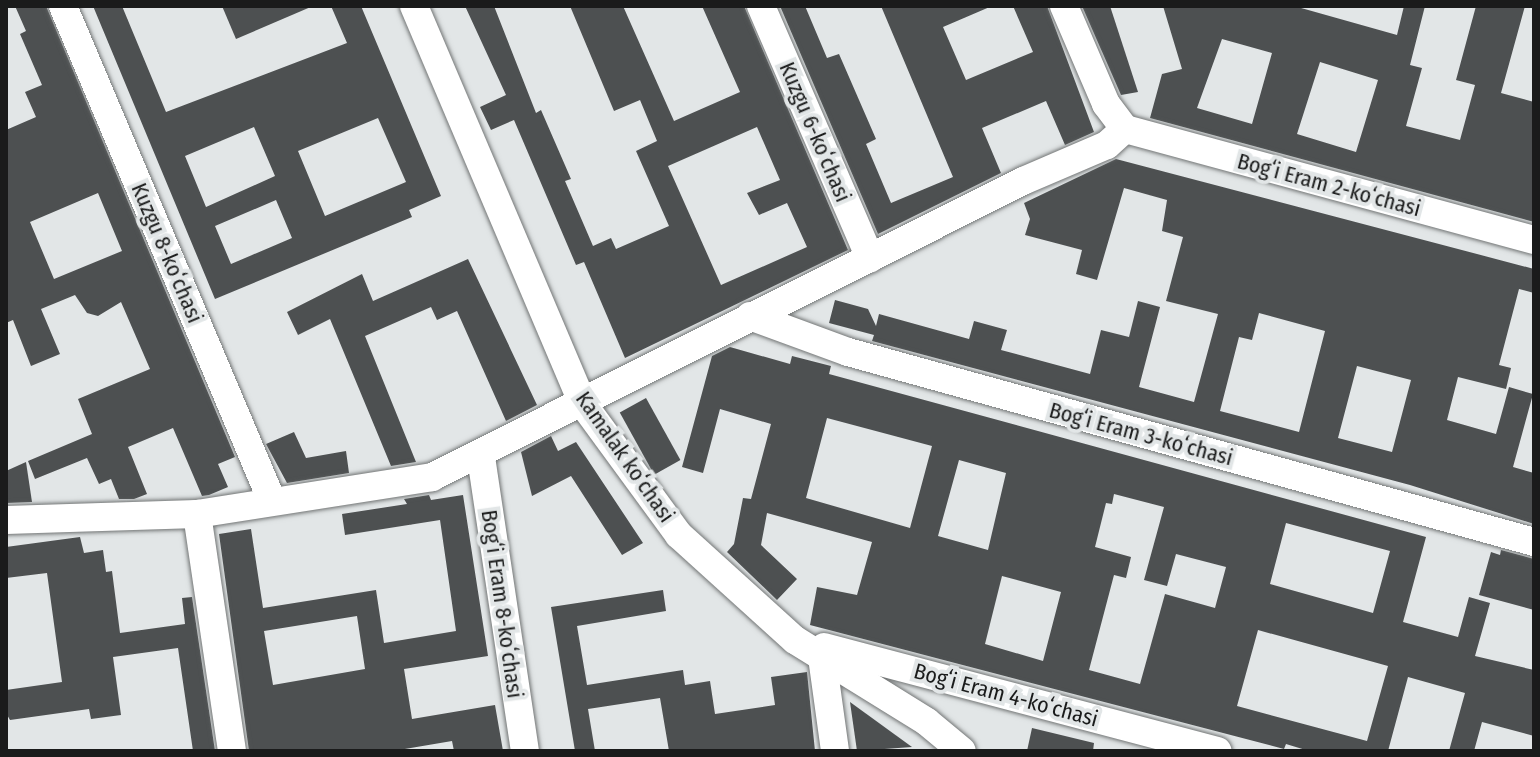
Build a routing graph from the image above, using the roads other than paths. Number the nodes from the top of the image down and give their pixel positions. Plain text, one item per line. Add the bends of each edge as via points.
1 (63, 6) edge
2 (414, 6) edge
3 (761, 6) edge
4 (1064, 6) edge
5 (1125, 129) junction
6 (1534, 240) edge
7 (870, 258) junction
8 (750, 316) junction
9 (583, 404) junction
10 (481, 457) junction
11 (272, 501) junction
12 (197, 514) junction
13 (6, 520) edge
14 (1534, 542) edge
15 (795, 640) junction
16 (822, 657) junction
17 (232, 751) edge
18 (525, 751) edge
19 (835, 751) edge
20 (962, 751) edge
21 (1217, 751) edge

1 - 11 street, Kuzgu 8-koʻchasi
2 - 9 street, Kamalak koʻchasi
3 - 7 street, Kuzgu 6-koʻchasi
4 - 5 street via 1106,104
5 - 6 street, Bogʻi Eram 2-koʻchasi
5 - 7 street via 1107,145
7 - 8 street
8 - 9 street
8 - 14 street, Bogʻi Eram 3-koʻchasi via 848,352
9 - 10 street
9 - 15 street, Kamalak koʻchasi via 679,535
10 - 11 street via 432,477
10 - 18 street, Bogʻi Eram 8-koʻchasi
11 - 12 street
12 - 13 street
12 - 17 street
15 - 16 street, Kamalak koʻchasi
15 - 21 street, Bogʻi Eram 4-koʻchasi
16 - 19 street
16 - 20 street, Kamalak koʻchasi via 927,722

